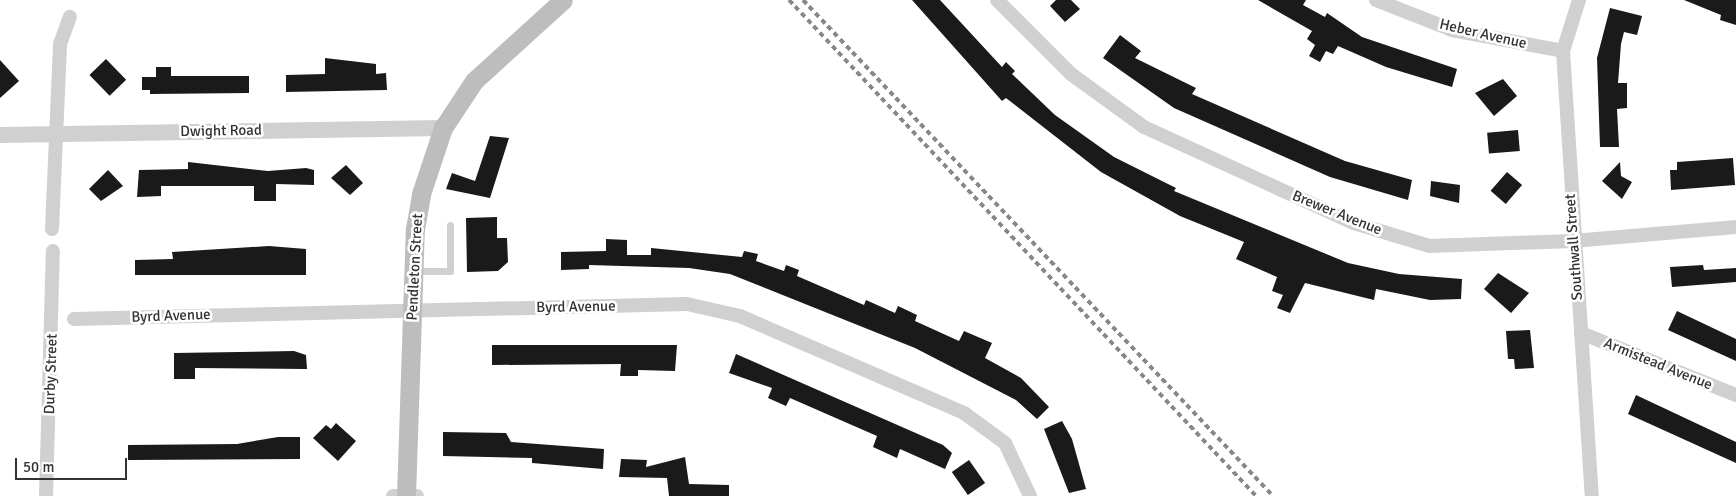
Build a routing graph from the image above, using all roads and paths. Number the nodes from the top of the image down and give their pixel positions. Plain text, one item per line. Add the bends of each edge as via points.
1 (563, 0) edge
2 (997, 0) edge
3 (1376, 0) edge
4 (1579, 0) edge
5 (70, 17) dead end
6 (1564, 51) junction
7 (443, 128) junction
8 (56, 134) junction
9 (0, 135) edge
10 (450, 225) dead end
11 (1736, 227) edge
12 (52, 230) dead end
13 (1573, 242) junction
14 (53, 251) dead end
15 (414, 271) junction
16 (412, 310) junction
17 (74, 319) dead end
18 (1581, 333) junction
19 (1736, 395) edge
20 (46, 496) edge
21 (393, 496) edge
22 (406, 496) edge
23 (417, 496) edge
24 (1030, 496) edge
25 (1592, 496) edge

1 - 7 main road, Pendleton Street via 474,81
2 - 13 street, Brewer Avenue via 1071,74 1144,127 1354,223 1429,246
3 - 6 street, Heber Avenue via 1452,30
4 - 6 street, Southwall Street
5 - 8 street via 60,44
6 - 13 street, Southwall Street
7 - 8 street, Dwight Road
7 - 15 main road, Pendleton Street via 421,194
8 - 9 street, Dwight Road
8 - 12 street
10 - 15 lane via 450,271
11 - 13 street, Brewer Avenue
13 - 18 street, Southwall Street
14 - 20 street, Durby Street
15 - 16 main road, Pendleton Street
16 - 17 street, Byrd Avenue
16 - 22 main road, Pendleton Street
16 - 24 street, Byrd Avenue via 687,304 740,316 964,413 1005,443 1025,479
18 - 19 street, Armistead Avenue
18 - 25 street, Southwall Street
21 - 22 street
22 - 23 street

